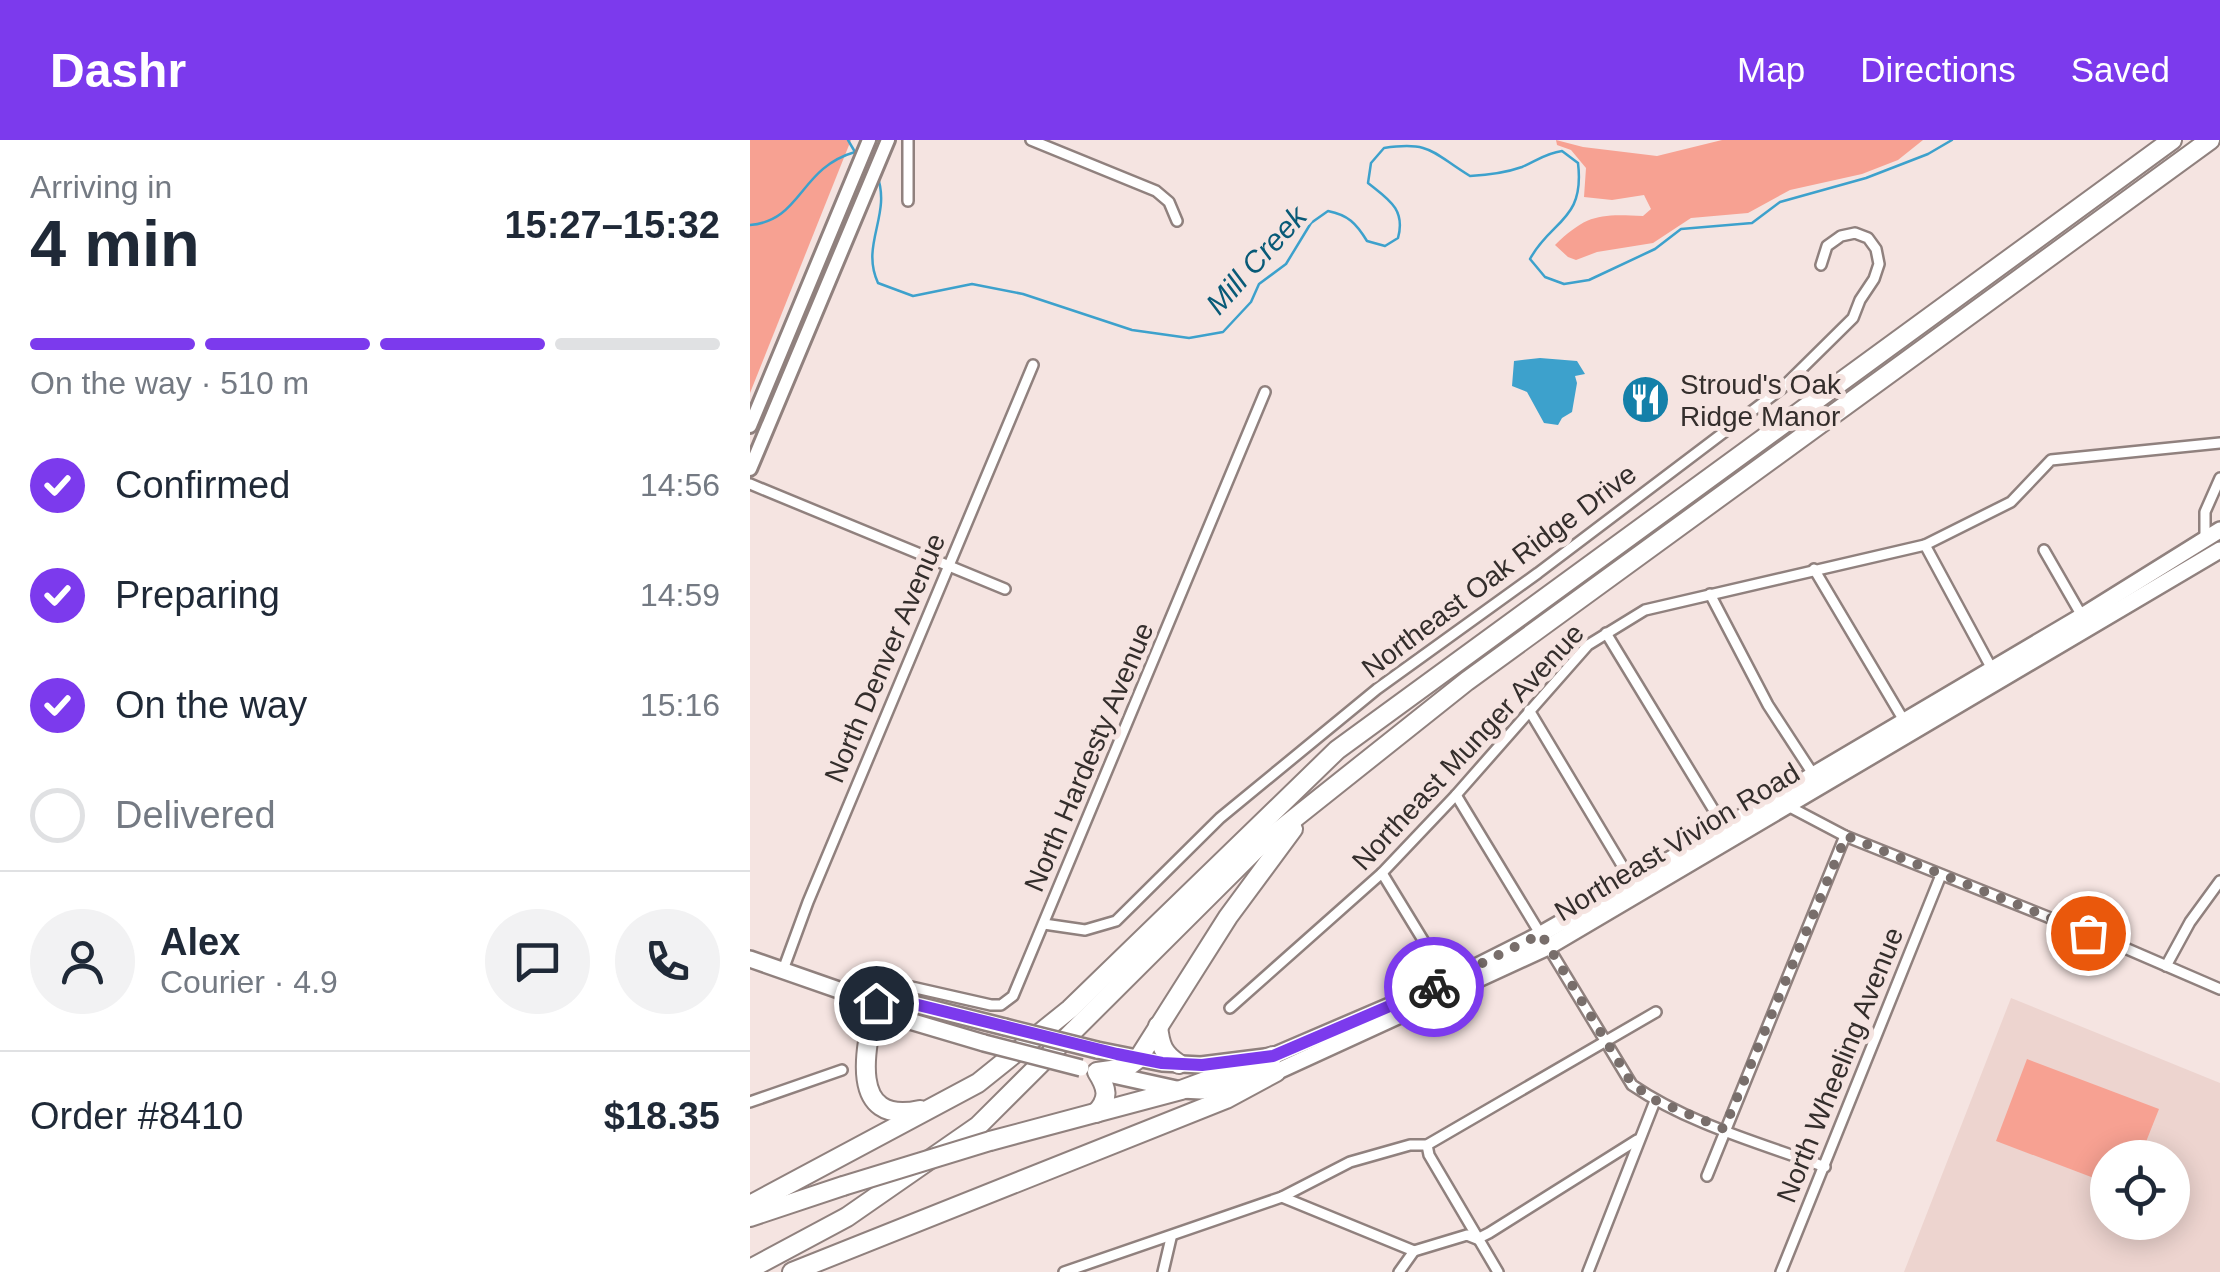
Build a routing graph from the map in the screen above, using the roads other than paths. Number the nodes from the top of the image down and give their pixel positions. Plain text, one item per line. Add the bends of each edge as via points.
1 (869, 140) edge
2 (908, 140) edge
3 (1032, 140) edge
4 (2172, 140) edge
5 (2210, 140) edge
6 (888, 141) edge
7 (908, 202) dead end
8 (1177, 221) dead end
9 (1821, 265) dead end
10 (1033, 366) dead end
11 (1266, 392) dead end
12 (750, 426) edge
13 (2220, 442) edge
14 (750, 470) edge
15 (2220, 478) edge
16 (750, 484) edge
17 (1925, 544) junction
18 (2214, 544) edge
19 (2044, 550) dead end
20 (948, 566) junction
21 (1814, 569) junction
22 (1005, 589) dead end
23 (1710, 594) junction
24 (2082, 616) junction
25 (1606, 634) junction
26 (1992, 668) junction
27 (1529, 710) junction
28 (1903, 720) junction
29 (1813, 774) junction
30 (1456, 795) junction
31 (1322, 796) junction
32 (1788, 806) junction
33 (1728, 832) junction
34 (1846, 836) junction
35 (1382, 874) junction
36 (1941, 875) junction
37 (2220, 880) edge
38 (1632, 882) junction
39 (1044, 924) junction
40 (1544, 941) junction
41 (750, 959) edge
42 (2166, 966) junction
43 (783, 970) junction
44 (1448, 981) junction
45 (2220, 990) edge
46 (876, 1003) junction
47 (1230, 1008) dead end
48 (1656, 1012) dead end
49 (1158, 1026) junction
50 (1605, 1041) junction
51 (1138, 1059) junction
52 (1179, 1064) junction
53 (1274, 1064) junction
54 (842, 1070) dead end
55 (1089, 1070) junction
56 (1180, 1090) junction
57 (1655, 1100) junction
58 (750, 1102) edge
59 (935, 1107) junction
60 (1096, 1112) junction
61 (1724, 1129) junction
62 (1638, 1140) junction
63 (1427, 1145) junction
64 (1825, 1167) junction
65 (1707, 1176) dead end
66 (1282, 1197) junction
67 (750, 1205) edge
68 (750, 1217) edge
69 (1171, 1238) junction
70 (1478, 1238) junction
71 (1414, 1252) junction
72 (750, 1270) edge
73 (792, 1272) edge
74 (1064, 1272) edge
75 (1163, 1272) edge
76 (1399, 1272) edge
77 (1498, 1272) edge
78 (1588, 1272) edge
79 (1781, 1272) edge

1 - 12 main road
2 - 7 street
3 - 8 street via 1156,191
4 - 59 highway via 1337,750 1070,1009 978,1084
5 - 31 highway via 1467,681
6 - 14 main road
9 - 39 street, Northeast Oak Ridge Drive via 1828,246 1855,233 1876,248 1879,264 1853,318 1781,389 1377,689 1220,818 1116,921 1086,930
10 - 20 street, North Denver Avenue
11 - 39 street, North Hardesty Avenue
13 - 17 street, Northeast Munger Avenue via 2052,460 2011,502
15 - 18 street via 2206,512
16 - 20 street
17 - 21 street, Northeast Munger Avenue
17 - 26 street
18 - 24 main road, Northeast Vivion Road via 2175,557
18 - 32 main road, Northeast Vivion Road via 2189,568
19 - 24 street
20 - 22 street
20 - 43 street, North Denver Avenue
21 - 23 street, Northeast Munger Avenue
21 - 28 street
23 - 25 street, Northeast Munger Avenue via 1645,610
23 - 29 street
24 - 26 main road, Northeast Vivion Road
25 - 27 street, Northeast Munger Avenue
25 - 33 street
26 - 28 main road, Northeast Vivion Road
27 - 30 street, Northeast Munger Avenue
27 - 38 street
28 - 29 main road, Northeast Vivion Road
29 - 33 main road, Northeast Vivion Road
30 - 35 street, Northeast Munger Avenue
30 - 40 street
31 - 49 highway via 1272,853
31 - 72 highway via 1256,848 978,1126 847,1217
32 - 33 main road, Northeast Vivion Road
32 - 34 street
33 - 38 main road, Northeast Vivion Road
33 - 40 main road, Northeast Vivion Road
34 - 36 street
34 - 61 street
35 - 44 street
35 - 47 street, Northeast Munger Avenue
36 - 42 street
36 - 64 street, North Wheeling Avenue
37 - 42 street
38 - 40 main road, Northeast Vivion Road
39 - 46 street, North Hardesty Avenue via 1006,1002 991,1005 894,983 884,986
40 - 44 main road, Northeast Vivion Road
40 - 50 street
40 - 53 main road, Northeast Vivion Road
41 - 43 main road, Northeast Vivion Road
42 - 45 street
43 - 46 main road, Northeast Vivion Road
44 - 53 main road, Northeast Vivion Road
46 - 51 main road, Northeast Vivion Road, bridge via 898,1000
46 - 55 main road, Northeast Vivion Road, bridge via 892,1016
46 - 59 highway via 866,1060 872,1096 894,1112
48 - 50 street
49 - 51 highway
49 - 52 highway via 1160,1044
50 - 57 street via 1632,1084
50 - 63 street
51 - 52 main road, Northeast Vivion Road
51 - 55 highway via 1126,1068
52 - 53 main road, Northeast Vivion Road
53 - 56 highway
53 - 73 highway via 1226,1099
54 - 58 street
55 - 56 main road, Northeast Vivion Road
55 - 60 highway via 1106,1086
56 - 60 highway
57 - 61 street
57 - 62 street
59 - 67 highway
60 - 68 highway, bridge
61 - 64 street
61 - 65 street
62 - 70 street
62 - 78 street
63 - 66 street via 1332,1169
63 - 70 street
64 - 79 street, North Wheeling Avenue
66 - 69 street
66 - 71 street
69 - 74 street
69 - 75 street
70 - 71 street via 1467,1235
70 - 77 street
71 - 76 street

